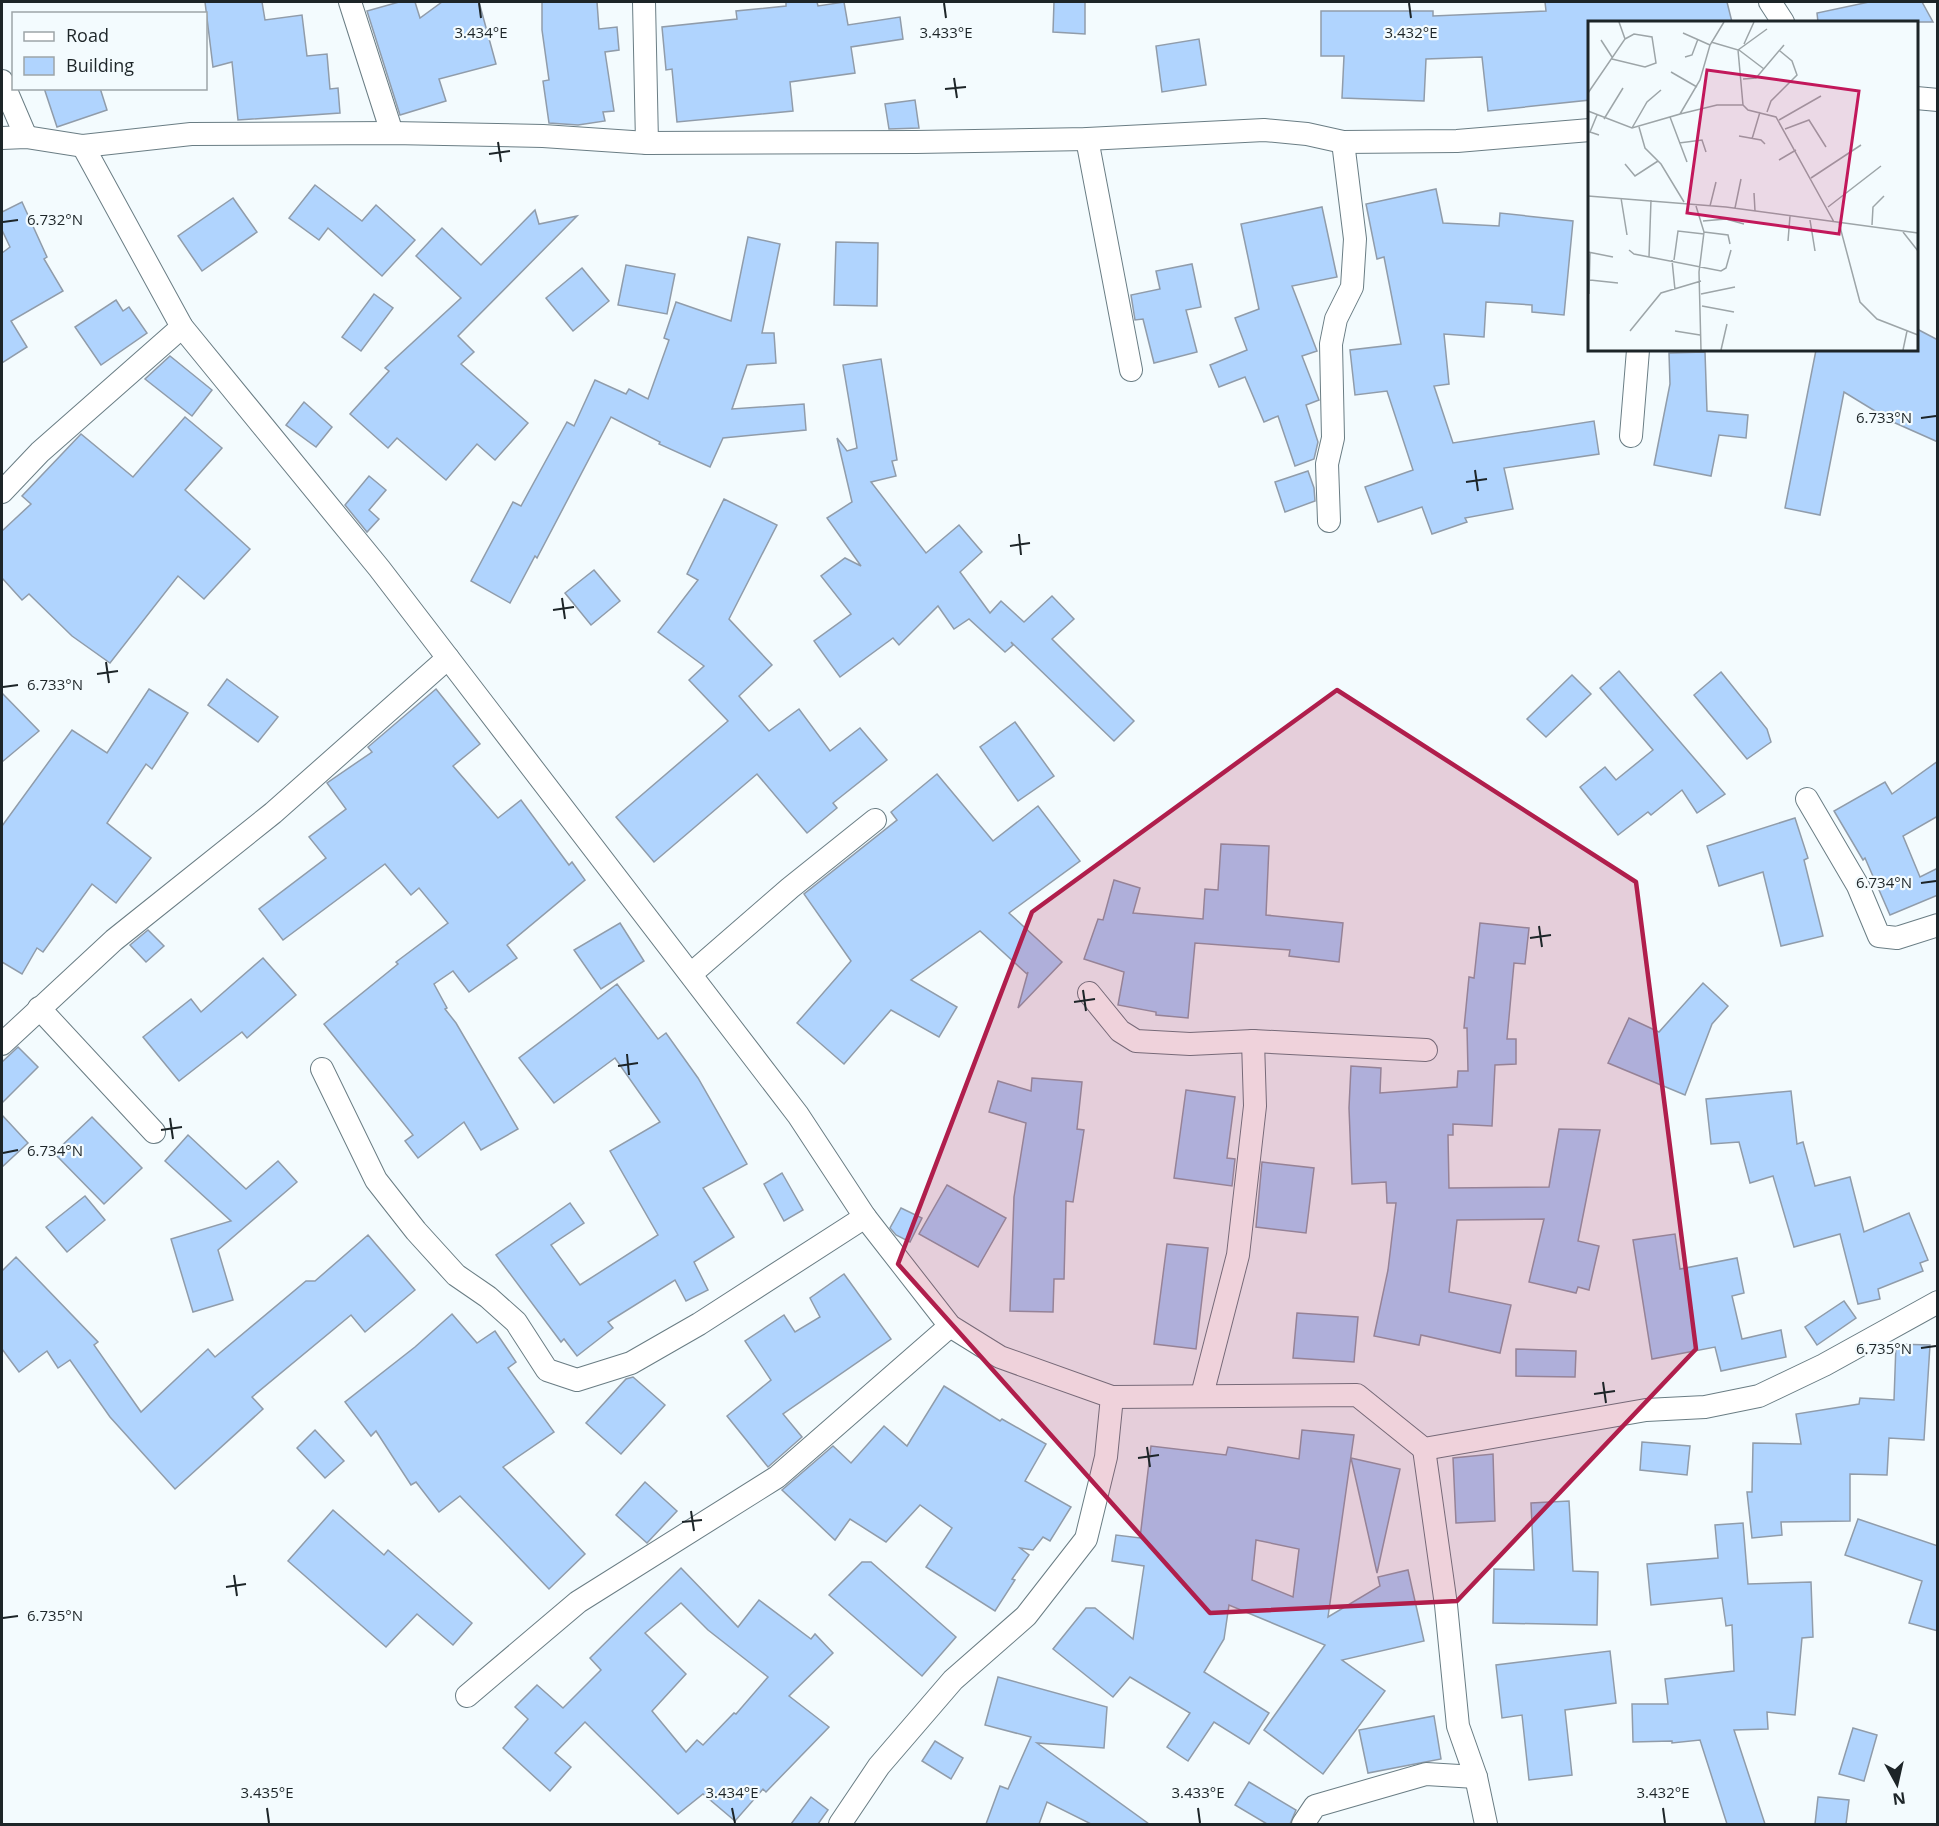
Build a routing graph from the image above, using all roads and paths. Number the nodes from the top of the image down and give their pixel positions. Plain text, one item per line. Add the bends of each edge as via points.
1 (350, 2) edge
2 (644, 2) edge
3 (1770, 2) edge
4 (1783, 21) edge
5 (2, 81) edge
6 (1918, 98) edge
7 (1938, 100) edge
8 (1588, 130) edge
9 (392, 133) junction
10 (26, 137) junction
11 (2, 138) edge
12 (1087, 139) junction
13 (647, 142) junction
14 (1343, 142) junction
15 (82, 146) junction
16 (182, 327) junction
17 (1638, 351) edge
18 (1131, 370) dead end
19 (1631, 436) dead end
20 (2, 492) edge
21 (1329, 521) dead end
22 (448, 658) junction
23 (1807, 799) dead end
24 (875, 820) dead end
25 (1938, 925) edge
26 (691, 975) junction
27 (1089, 993) dead end
28 (39, 1008) junction
29 (1253, 1041) junction
30 (2, 1044) edge
31 (1426, 1050) dead end
32 (322, 1069) dead end
33 (154, 1132) dead end
34 (865, 1217) junction
35 (1938, 1302) edge
36 (950, 1326) junction
37 (1202, 1395) junction
38 (1112, 1397) junction
39 (1424, 1449) junction
40 (467, 1696) dead end
41 (1476, 1777) junction
42 (840, 1824) edge
43 (1303, 1824) edge
44 (1486, 1824) edge

1 - 9 street
2 - 13 street
3 - 4 street
5 - 10 street
6 - 7 street
8 - 14 street via 1457,141
9 - 13 street
9 - 15 street via 191,134
10 - 11 street
10 - 15 street
12 - 13 street
12 - 14 street via 1264,130
12 - 18 street
14 - 21 street via 1355,239 1352,287 1336,319 1331,344 1333,438 1327,464
15 - 16 street
16 - 20 street via 40,452
16 - 22 street
17 - 19 street
22 - 26 street
22 - 28 street via 273,813 114,940
23 - 25 street via 1858,886 1879,936 1897,938
24 - 26 street
26 - 34 street via 798,1115
27 - 29 street via 1119,1030 1136,1041
28 - 30 street
28 - 33 street
29 - 31 street
29 - 37 street via 1255,1106 1238,1255
32 - 34 street via 376,1180 416,1231 456,1275 488,1296 516,1322 547,1370 577,1380 631,1363
34 - 36 street
35 - 39 street via 1759,1396 1706,1407 1646,1410
36 - 38 street via 1000,1357
36 - 40 street via 777,1477 578,1602
37 - 38 street
37 - 39 street via 1357,1395
38 - 42 street via 1106,1457 1086,1539 1026,1616 953,1680 879,1767
39 - 41 street via 1458,1726
41 - 43 street via 1426,1774 1383,1785 1315,1806
41 - 44 street

